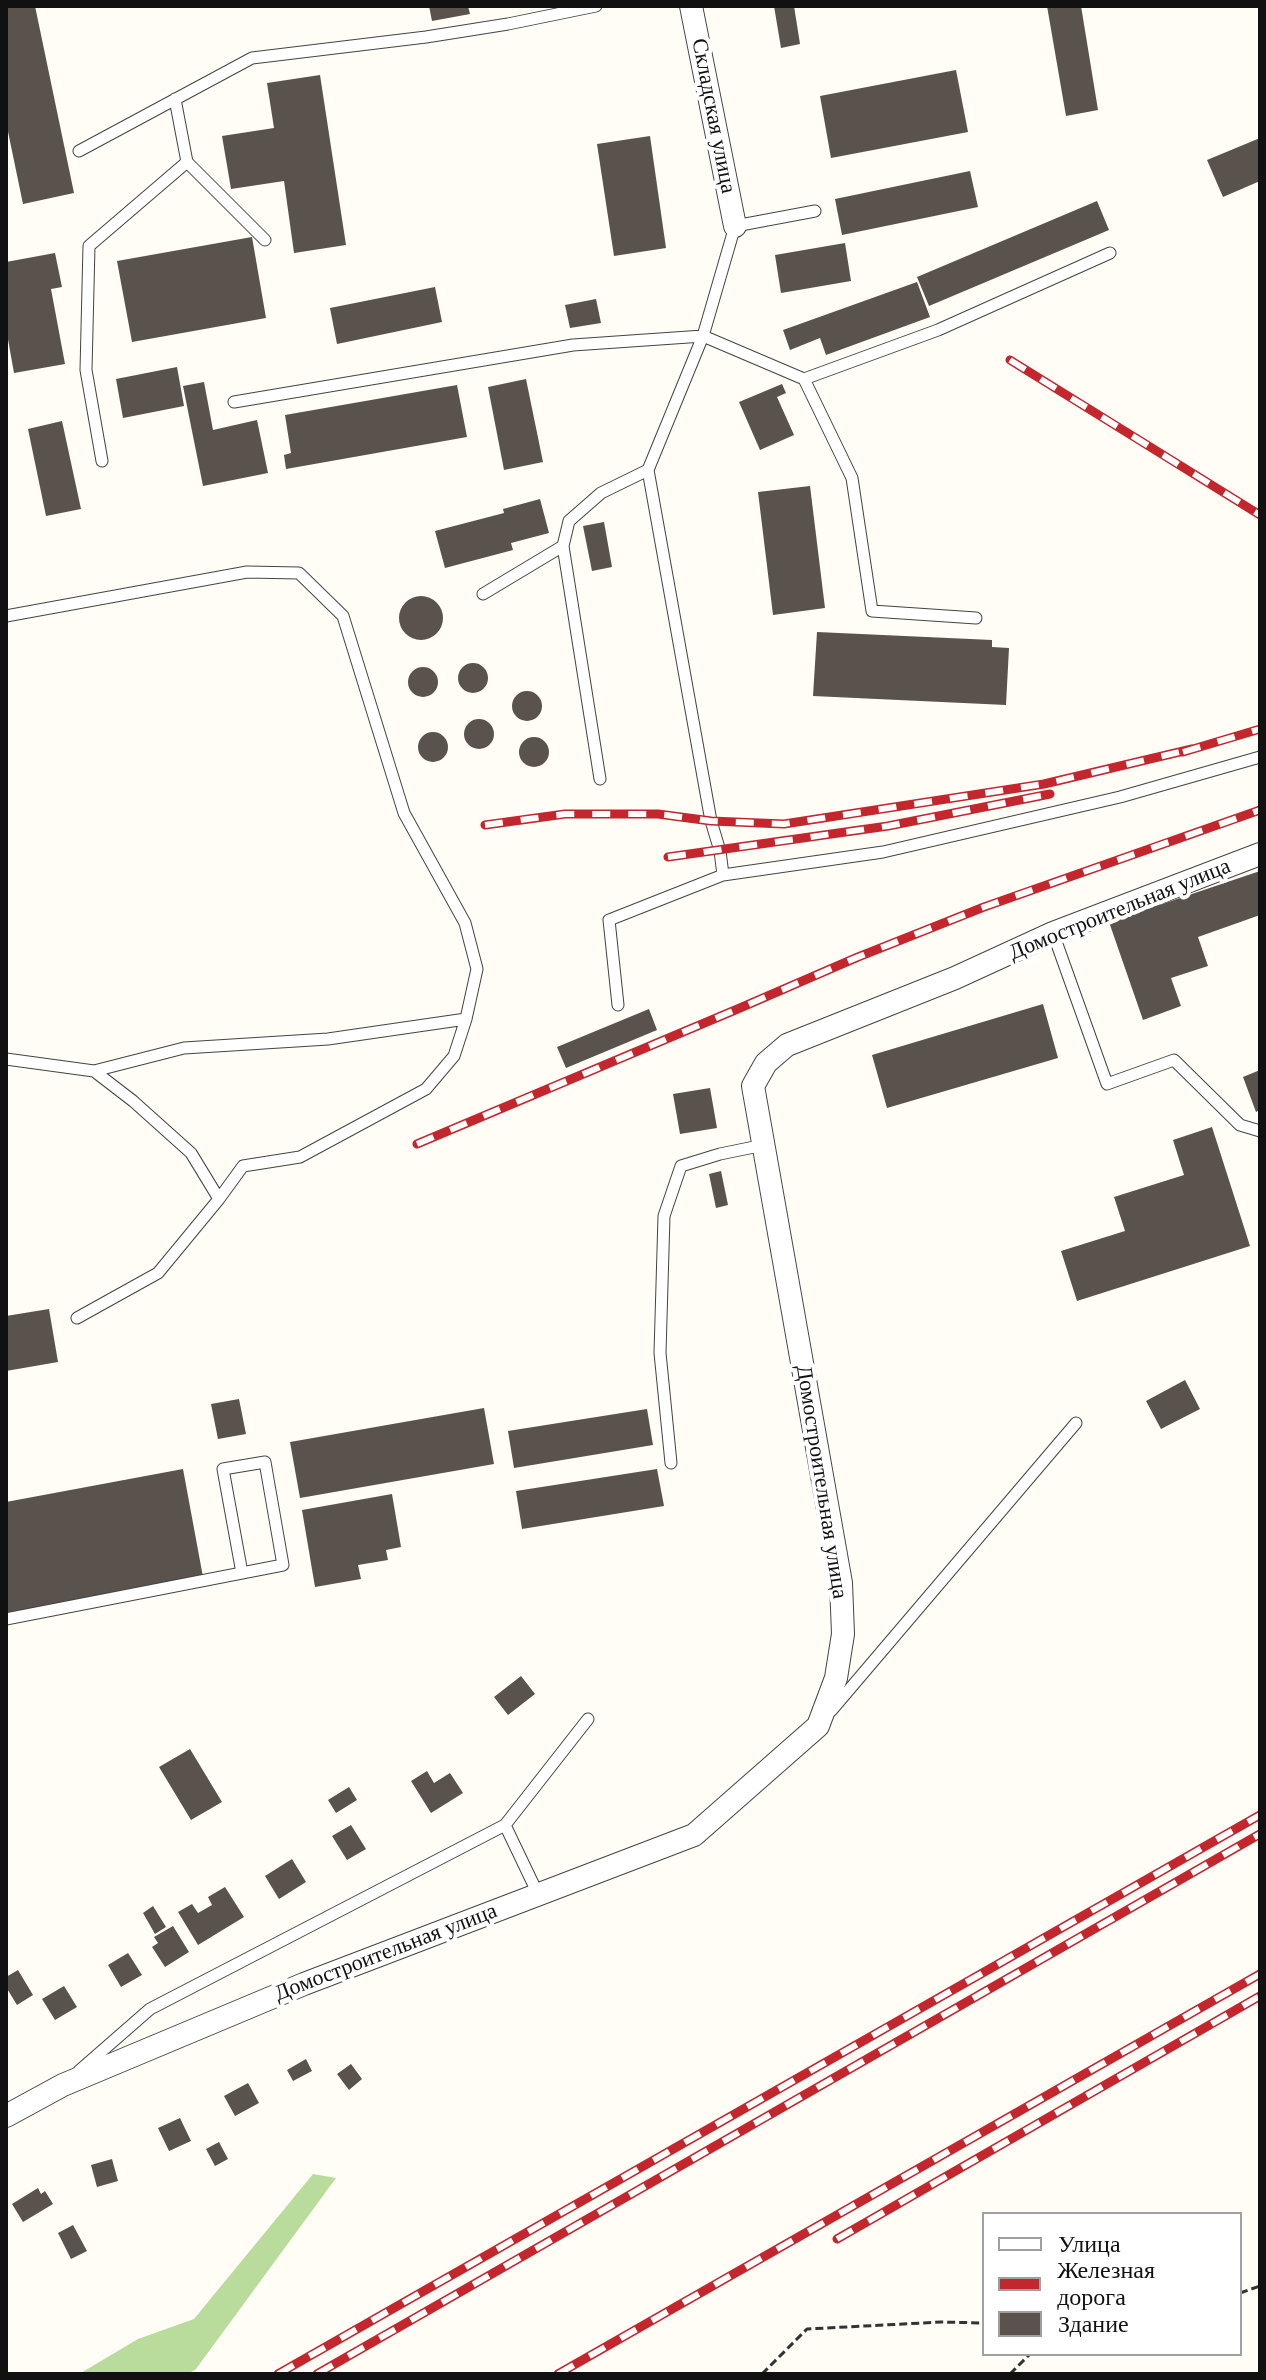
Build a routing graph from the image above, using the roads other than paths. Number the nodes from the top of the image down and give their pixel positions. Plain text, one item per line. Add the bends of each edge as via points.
1 (596, 6) edge
2 (691, 6) edge
3 (175, 99) junction
4 (79, 151) dead end
5 (187, 162) junction
6 (815, 211) dead end
7 (735, 226) junction
8 (265, 240) dead end
9 (1110, 253) dead end
10 (703, 336) junction
11 (804, 379) junction
12 (234, 402) dead end
13 (102, 461) dead end
14 (648, 470) junction
15 (563, 546) junction
16 (483, 594) dead end
17 (6, 616) edge
18 (976, 618) dead end
19 (1260, 757) edge
20 (600, 779) dead end
21 (1260, 854) edge
22 (723, 875) junction
23 (1053, 933) junction
24 (618, 1005) dead end
25 (466, 1019) junction
26 (6, 1059) edge
27 (94, 1071) junction
28 (1260, 1131) edge
29 (764, 1145) junction
30 (219, 1199) junction
31 (77, 1318) dead end
32 (1076, 1423) dead end
33 (671, 1463) dead end
34 (242, 1573) junction
35 (6, 1619) edge
36 (588, 1719) dead end
37 (818, 1726) junction
38 (505, 1825) junction
39 (538, 1894) junction
40 (63, 2085) junction
41 (6, 2116) edge

1 - 3 lane via 426,37 252,58
2 - 7 street, Складская улица
3 - 4 lane
3 - 5 lane
5 - 8 lane
5 - 13 lane via 89,246 86,370
6 - 7 lane
7 - 10 lane
9 - 11 lane via 938,330
10 - 11 lane
10 - 12 lane via 573,345
10 - 14 lane
11 - 18 lane via 852,478 872,611
14 - 15 lane via 601,493 569,521
14 - 22 lane
15 - 16 lane
15 - 20 lane
17 - 25 lane via 247,572 299,573 343,616 404,813 465,923 477,969
19 - 22 lane via 1120,797 883,852
21 - 23 street, Домостроительная улица
22 - 24 lane via 609,920
23 - 28 lane via 1107,1084 1174,1060 1240,1125
23 - 29 street, Домостроительная улица via 787,1045 766,1063 753,1086
25 - 27 lane via 328,1039 184,1048
25 - 30 lane via 454,1056 426,1089 300,1157 243,1166
26 - 27 lane
27 - 30 lane via 191,1153
29 - 33 lane via 681,1166 664,1216 660,1353
29 - 37 street, Домостроительная улица via 841,1583 843,1634 836,1678
30 - 31 lane via 158,1273
32 - 37 lane
34 - 34 lane via 283,1565 265,1462 223,1469
34 - 35 lane
36 - 38 lane
37 - 39 street, Домостроительная улица via 694,1835
38 - 39 lane
38 - 40 lane via 150,2009
39 - 40 street, Домостроительная улица
40 - 41 street, Домостроительная улица

